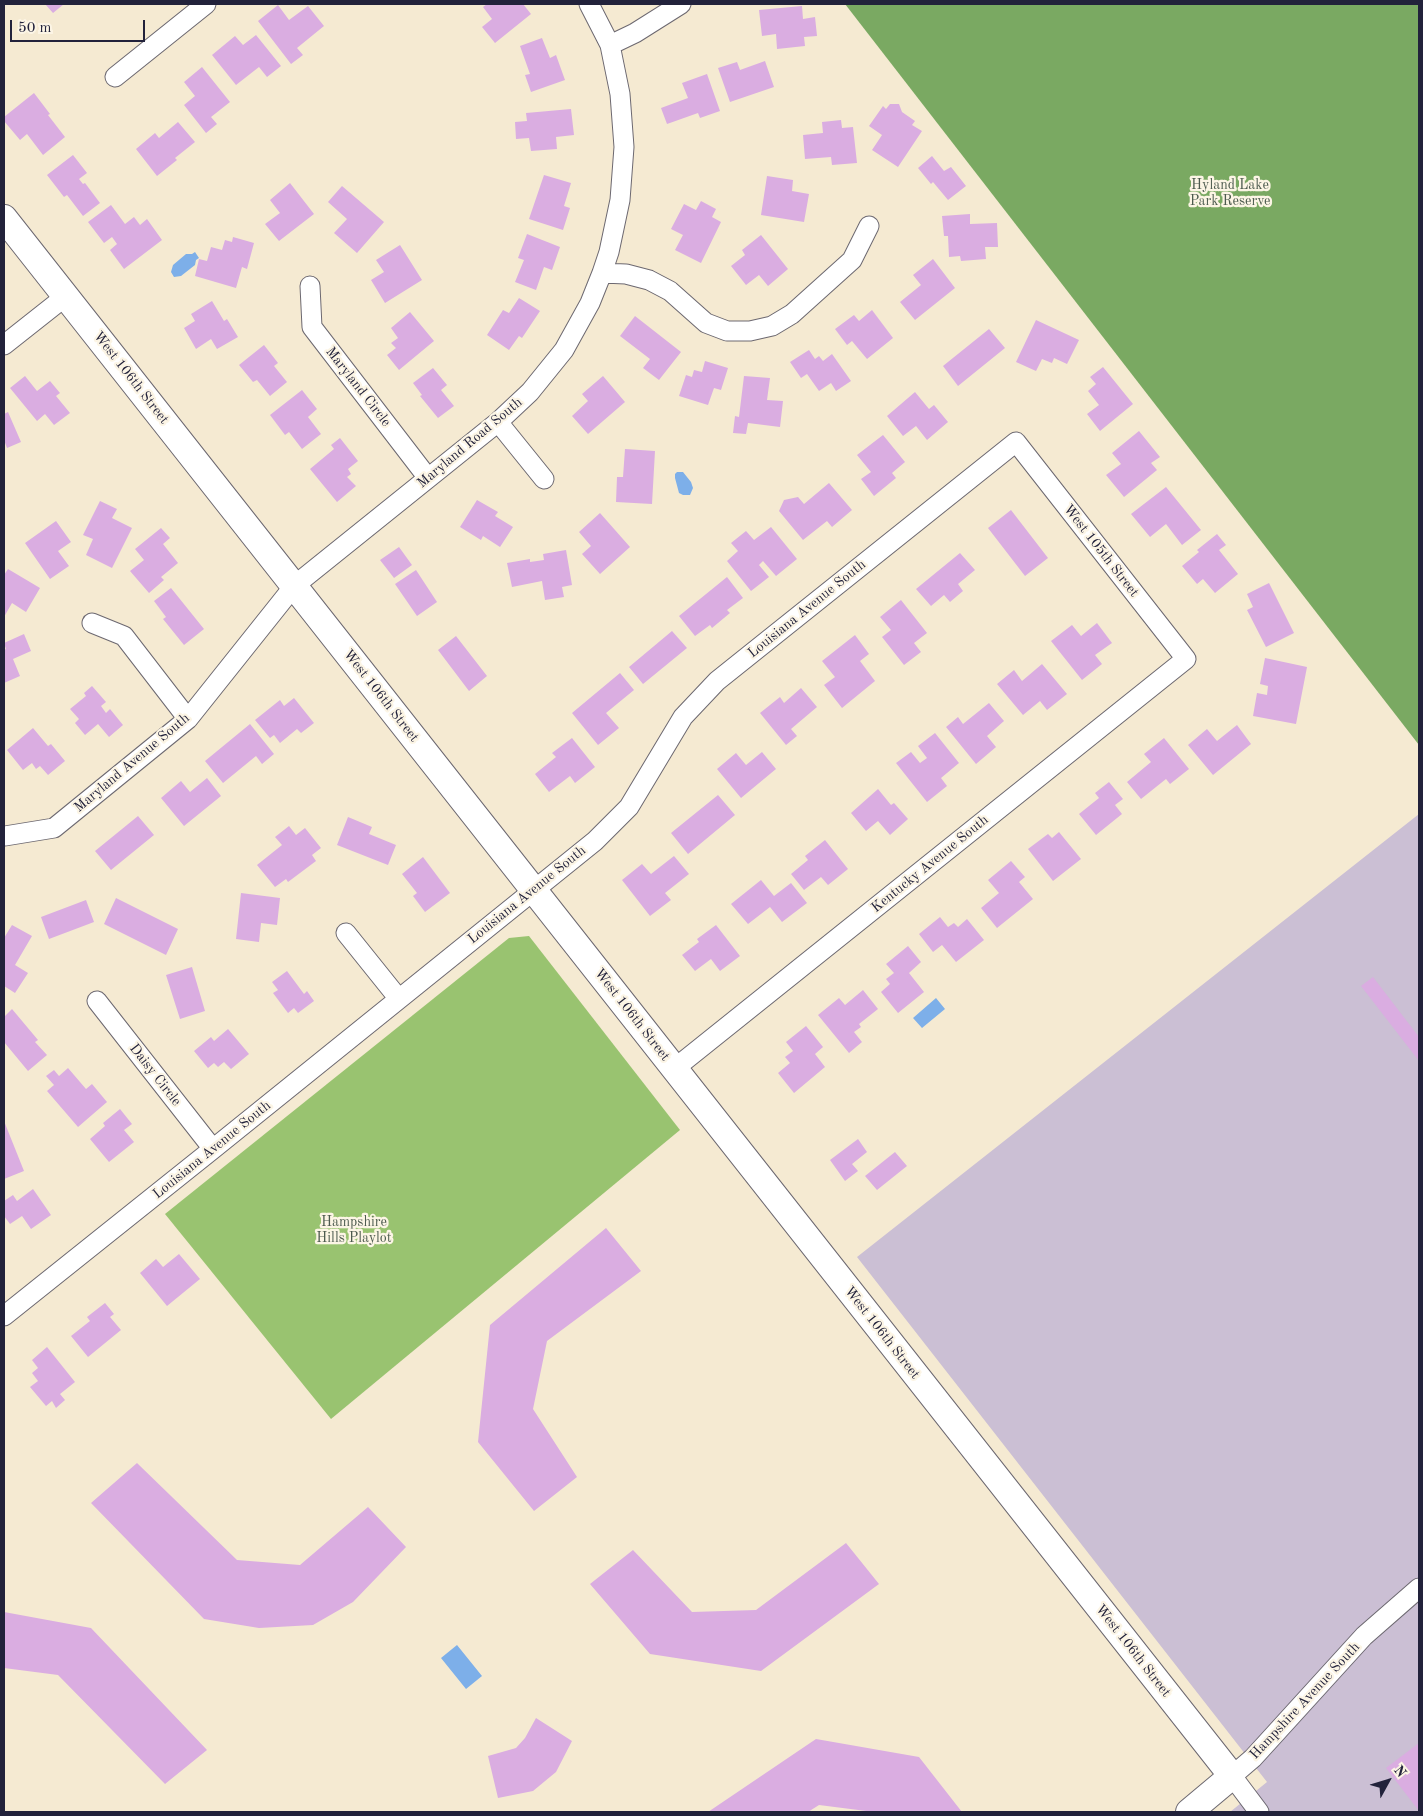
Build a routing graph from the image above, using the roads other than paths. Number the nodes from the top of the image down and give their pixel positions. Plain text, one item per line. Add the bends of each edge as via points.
1 (206, 4) edge
2 (590, 4) edge
3 (681, 4) edge
4 (610, 45) junction
5 (115, 77) dead end
6 (4, 218) edge
7 (869, 226) dead end
8 (602, 273) junction
9 (310, 286) dead end
10 (66, 296) junction
11 (4, 345) edge
12 (498, 422) junction
13 (1016, 442) joint
14 (428, 478) junction
15 (544, 479) dead end
16 (294, 586) junction
17 (92, 623) dead end
18 (1186, 659) joint
19 (188, 719) junction
20 (5, 836) edge
21 (534, 890) junction
22 (346, 933) dead end
23 (399, 999) junction
24 (96, 1001) dead end
25 (674, 1069) junction
26 (213, 1149) junction
27 (7, 1307) edge
28 (1419, 1588) edge
29 (1232, 1776) junction
30 (1189, 1812) edge
31 (1259, 1812) edge

1 - 5 street
2 - 4 street, Maryland Road South
3 - 4 street
4 - 8 street, Maryland Road South via 620,94 624,147 620,200
6 - 10 street, West 106th Street
7 - 8 street via 852,260 792,314 772,326 750,332 727,331 706,323 670,291 649,280 626,274
8 - 12 street, Maryland Road South via 590,303 564,350 530,392
9 - 14 street, Maryland Circle via 312,328
10 - 11 street
10 - 16 street, West 106th Street
12 - 14 street, Maryland Road South
12 - 15 street
13 - 18 street, West 105th Street
13 - 21 street, Louisiana Avenue South via 717,681 683,717 629,806 595,841
14 - 16 street, Maryland Road South
16 - 19 street, Maryland Avenue South
16 - 21 street, West 106th Street
17 - 19 street via 124,636
18 - 25 street, Kentucky Avenue South
19 - 20 street, Maryland Avenue South via 54,828
21 - 23 street, Louisiana Avenue South
21 - 25 street, West 106th Street
22 - 23 street
23 - 26 street, Louisiana Avenue South
24 - 26 street, Daisy Circle
25 - 29 street, West 106th Street
26 - 27 street, Louisiana Avenue South
28 - 29 street, Hampshire Avenue South via 1364,1636 1253,1758
29 - 30 street, Hampshire Avenue South
29 - 31 street, West 106th Street

